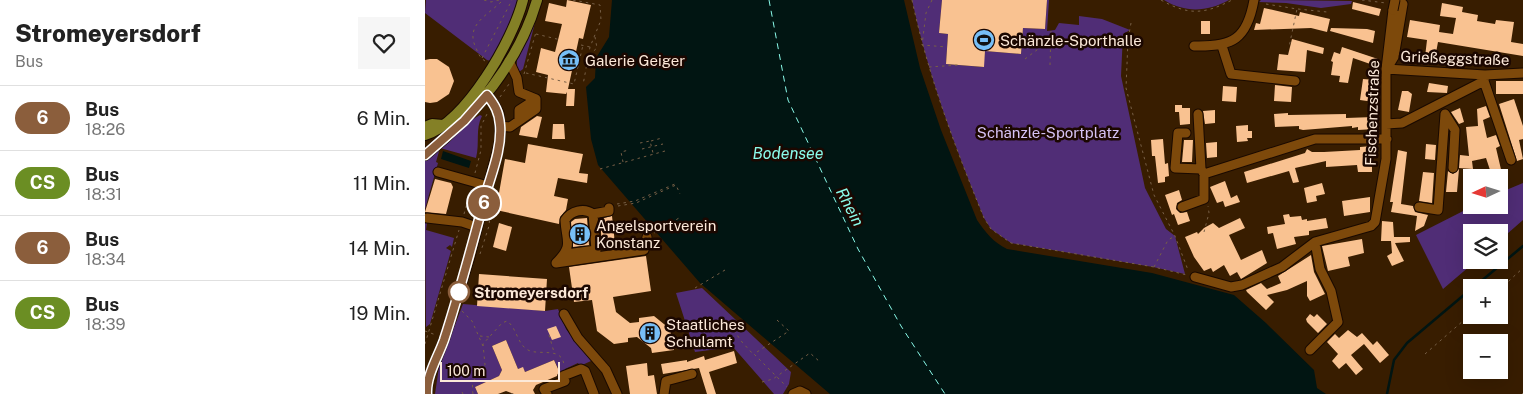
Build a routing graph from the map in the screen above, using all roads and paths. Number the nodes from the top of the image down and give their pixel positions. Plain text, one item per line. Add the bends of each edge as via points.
1 (484, 0) edge
2 (499, 0) edge
3 (503, 0) edge
4 (512, 0) edge
5 (523, 0) edge
6 (537, 0) edge
7 (573, 0) edge
8 (913, 0) edge
9 (931, 0) edge
10 (1161, 0) edge
11 (1232, 0) edge
12 (1254, 0) edge
13 (1362, 0) edge
14 (1266, 4) dead end
15 (1395, 4) edge
16 (1297, 9) junction
17 (1327, 12) dead end
18 (1131, 23) dead end
19 (537, 28) dead end
20 (1051, 31) dead end
21 (535, 34) junction
22 (595, 37) junction
23 (561, 40) dead end
24 (1050, 40) junction
25 (922, 45) junction
26 (1194, 46) dead end
27 (1222, 46) junction
28 (590, 47) junction
29 (947, 47) dead end
30 (1289, 47) dead end
31 (589, 56) junction
32 (1025, 59) dead end
33 (509, 61) junction
34 (959, 66) dead end
35 (1050, 66) dead end
36 (929, 67) junction
37 (1386, 69) junction
38 (525, 73) junction
39 (1523, 73) edge
40 (517, 78) junction
41 (1485, 78) junction
42 (1295, 80) dead end
43 (583, 86) dead end
44 (477, 88) junction
45 (487, 95) junction
46 (495, 104) junction
47 (1439, 106) junction
48 (1198, 114) dead end
49 (1445, 114) junction
50 (1386, 124) junction
51 (443, 125) junction
52 (500, 126) junction
53 (425, 127) edge
54 (1186, 133) dead end
55 (425, 135) edge
56 (662, 138) dead end
57 (1387, 139) junction
58 (650, 141) junction
59 (640, 143) dead end
60 (663, 144) dead end
61 (651, 147) junction
62 (642, 149) dead end
63 (629, 150) dead end
64 (665, 151) dead end
65 (653, 154) junction
66 (425, 155) edge
67 (1511, 160) dead end
68 (623, 163) junction
69 (1453, 168) dead end
70 (600, 169) dead end
71 (1203, 171) junction
72 (438, 172) dead end
73 (473, 182) junction
74 (676, 185) junction
75 (488, 186) junction
76 (680, 194) dead end
77 (1204, 199) junction
78 (613, 206) junction
79 (1183, 207) dead end
80 (1419, 207) dead end
81 (593, 214) junction
82 (427, 218) dead end
83 (679, 218) dead end
84 (462, 222) junction
85 (477, 227) junction
86 (1203, 232) dead end
87 (1175, 236) junction
88 (647, 237) joint
89 (1315, 242) junction
90 (566, 254) junction
91 (1153, 267) junction
92 (1523, 268) edge
93 (725, 270) dead end
94 (1195, 277) dead end
95 (1508, 282) edge
96 (695, 288) dead end
97 (459, 307) dead end
98 (564, 314) dead end
99 (777, 320) dead end
100 (1463, 321) edge
101 (730, 325) dead end
102 (425, 330) edge
103 (429, 332) junction
104 (549, 335) dead end
105 (479, 336) junction
106 (489, 336) junction
107 (445, 338) junction
108 (425, 344) edge
109 (483, 347) junction
110 (1310, 350) dead end
111 (554, 353) junction
112 (754, 354) junction
113 (1425, 354) dead end
114 (820, 362) dead end
115 (692, 374) dead end
116 (563, 376) junction
117 (776, 376) junction
118 (762, 382) dead end
119 (427, 393) edge
120 (473, 394) edge
121 (547, 394) edge
122 (594, 394) edge
123 (617, 394) edge
124 (664, 394) edge
125 (793, 394) edge
126 (806, 394) edge

1 - 2 path
3 - 4 path via 475,25 474,43 481,58
5 - 44 main road via 509,39
6 - 33 main road via 528,26
7 - 22 path via 600,5 601,20
8 - 25 path
9 - 25 path
10 - 11 path via 1192,12 1216,8
12 - 27 street via 1250,19 1242,34
13 - 15 path
14 - 16 path
15 - 37 street, Fischenzstraße
16 - 17 path
16 - 30 path
18 - 87 path via 1126,88 1153,195
19 - 21 path
20 - 24 path
21 - 23 path
21 - 38 path
22 - 28 path
22 - 31 path via 597,48
24 - 32 path
24 - 35 path
25 - 29 path
25 - 36 path
26 - 27 street
27 - 42 street via 1231,74
28 - 31 path
28 - 38 path via 582,45 573,84
31 - 43 path
33 - 40 street
33 - 45 main road
34 - 36 path
36 - 91 path via 965,172 984,218 996,233 1019,245
37 - 41 street, Grießeggstraße
37 - 50 street, Fischenzstraße
38 - 40 path
39 - 41 street, Grießeggstraße
40 - 46 path
40 - 52 street via 519,92 536,99 536,109 510,127
41 - 47 street
41 - 67 street, Grießeggstraße
44 - 45 street
44 - 51 main road
45 - 46 street
45 - 66 main road via 464,121
46 - 52 street
46 - 73 path via 481,126 481,150
47 - 49 street
47 - 50 street via 1402,123
48 - 71 street
49 - 69 street via 1455,130
49 - 80 street via 1438,210
50 - 57 street, Fischenzstraße
51 - 53 main road
51 - 55 main road
52 - 75 street via 500,139
54 - 71 street via 1178,133 1175,168
56 - 58 path
57 - 71 street via 1315,139
57 - 89 street, Fischenzstraße via 1375,222 1371,226
58 - 59 path
58 - 61 path
60 - 61 path
61 - 62 path
61 - 65 path
63 - 68 path via 621,152
64 - 65 path
65 - 68 path
68 - 70 path
71 - 77 street
72 - 73 street
73 - 75 street
73 - 84 path
74 - 76 path
74 - 78 path via 636,203
74 - 78 path
75 - 85 street
77 - 79 street
77 - 86 path via 1209,213
78 - 81 street via 609,211
81 - 90 street via 577,212 565,220
81 - 90 street via 596,250
82 - 84 street
83 - 88 path
84 - 85 street
84 - 103 path
85 - 107 street
87 - 91 path via 1168,240
87 - 91 path via 1190,275
88 - 90 street via 644,250 556,263
89 - 94 street, Fischenzstraße via 1282,267 1242,285 1231,287
89 - 110 street via 1320,269 1331,291 1338,322
92 - 95 path
93 - 96 path
97 - 105 path via 472,321
98 - 123 street via 578,338 607,370
99 - 112 path via 789,331
100 - 113 path
101 - 112 path
102 - 103 path
103 - 107 path
103 - 108 path
104 - 111 path
105 - 106 path
105 - 109 path
106 - 109 path
106 - 111 path via 507,321 527,350
107 - 119 street via 428,381
109 - 120 path via 485,365 475,377
111 - 116 path via 563,362
112 - 117 path
114 - 117 path via 810,353
115 - 124 street via 666,381
116 - 121 street via 565,381 545,389
116 - 122 street via 585,370
117 - 118 path
117 - 125 path
125 - 126 street

